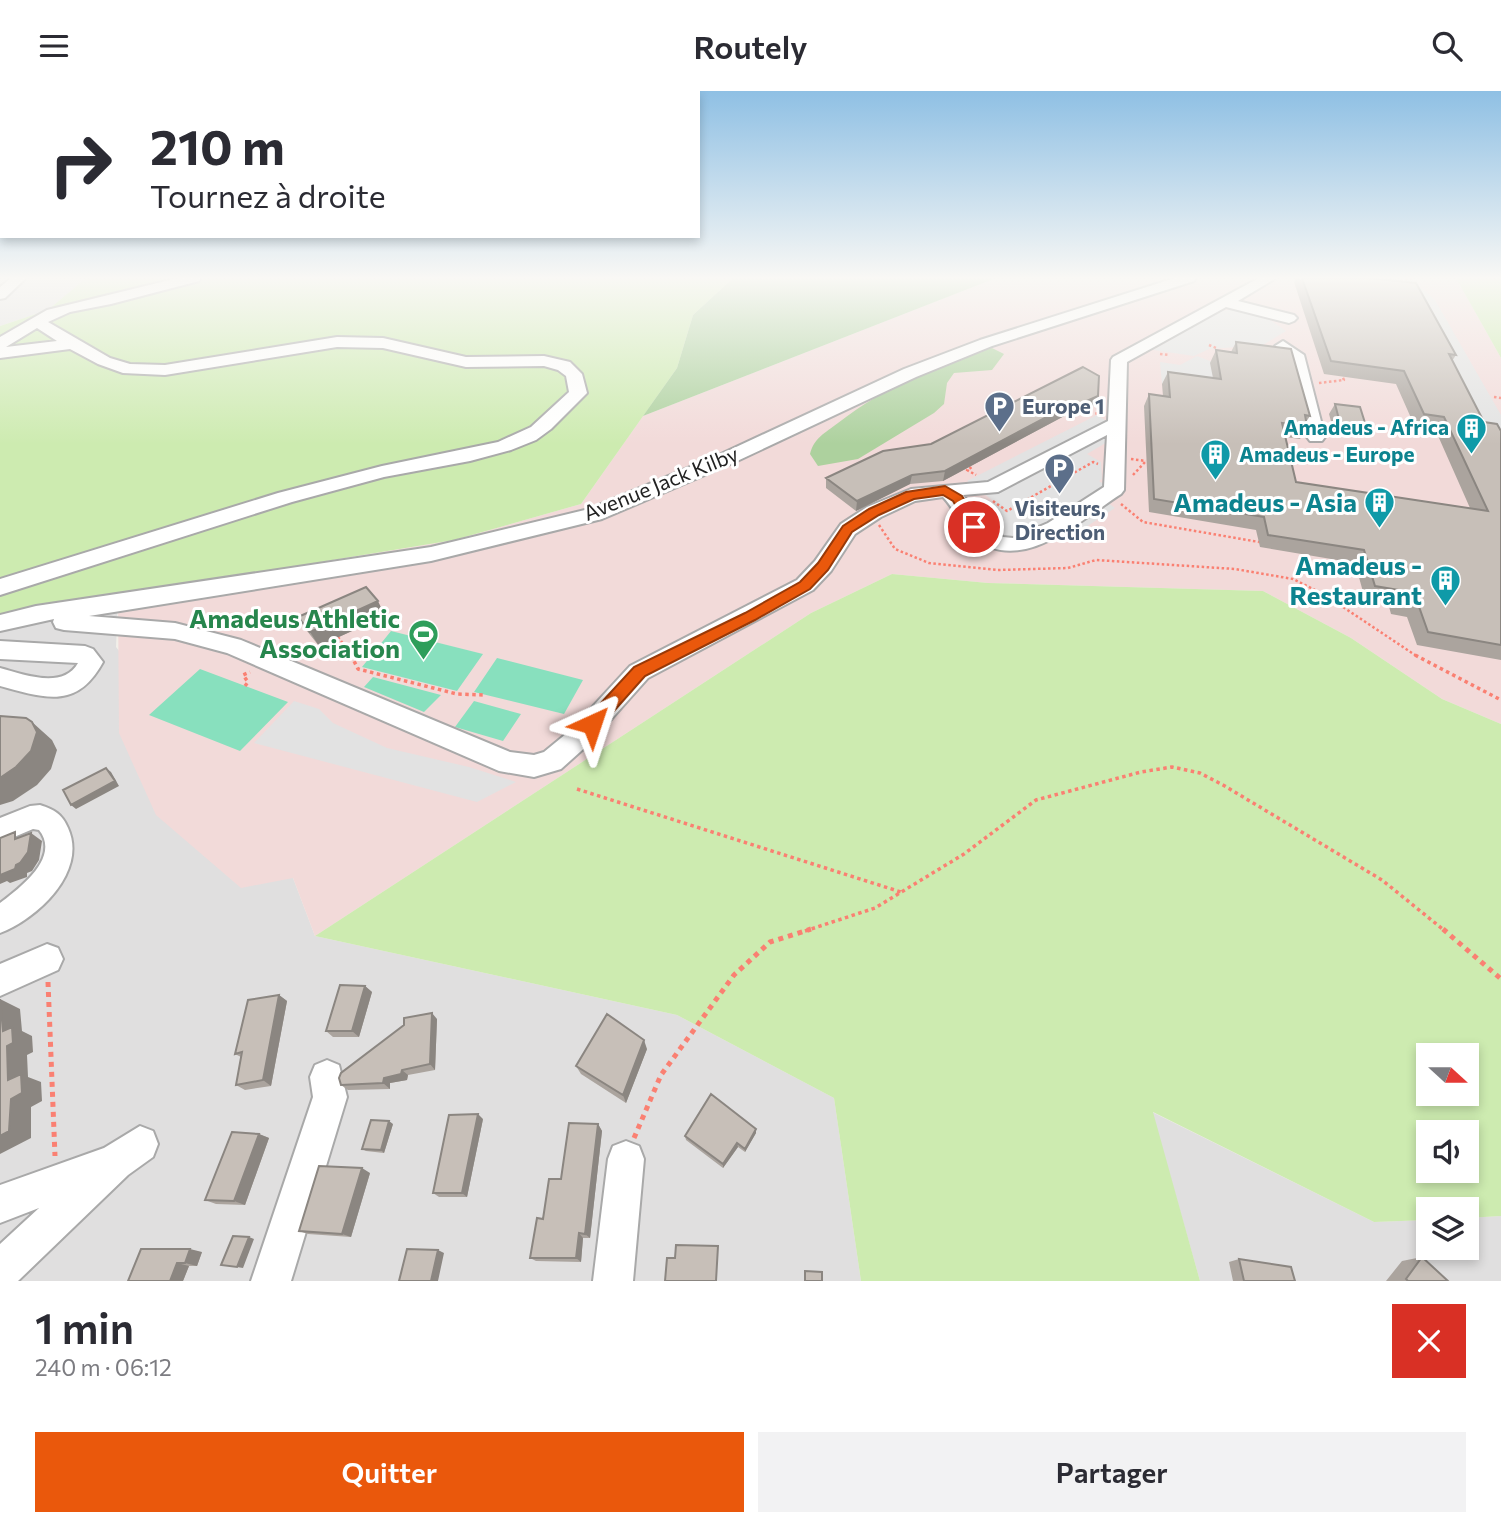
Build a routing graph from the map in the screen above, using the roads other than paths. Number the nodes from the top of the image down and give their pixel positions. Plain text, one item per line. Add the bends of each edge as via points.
1 (17, 334) edge
2 (57, 334) edge
3 (1016, 334) edge
4 (1165, 334) edge
5 (0, 344) edge
6 (72, 344) junction
7 (1283, 346) edge
8 (0, 353) edge
9 (1115, 425) junction
10 (1316, 437) dead end
11 (945, 490) junction
12 (0, 587) edge
13 (54, 618) junction
14 (1, 623) edge
15 (0, 650) edge
16 (0, 677) edge
17 (0, 831) edge
18 (0, 919) edge
19 (47, 959) road end
20 (0, 980) edge
21 (327, 1077) dead end
22 (626, 1159) road end
23 (0, 1203) edge
24 (0, 1271) edge
25 (271, 1281) edge
26 (613, 1281) edge

1 - 5 street
2 - 6 street
3 - 13 street, Avenue Jack Kilby via 910,373 729,458 595,514 431,554
4 - 9 street via 1119,359
6 - 8 street
6 - 12 street via 129,369 165,370 337,342 383,343 466,362 544,361 564,366 574,374 578,393 562,411 522,439 460,458 371,475
7 - 10 street via 1296,355
9 - 11 street via 991,488
9 - 11 street via 1114,489 1018,544 996,543 974,527 958,499
11 - 13 street via 911,495 848,529 805,585 639,672 581,736 552,761 534,766 508,763 233,646 175,631
13 - 14 street, Avenue Jack Kilby
15 - 16 street via 71,651 91,662 86,674 49,689
17 - 18 street via 45,817 58,836 59,856 27,901
19 - 20 street
21 - 25 street via 330,1097
22 - 26 street
23 - 24 street via 127,1153

